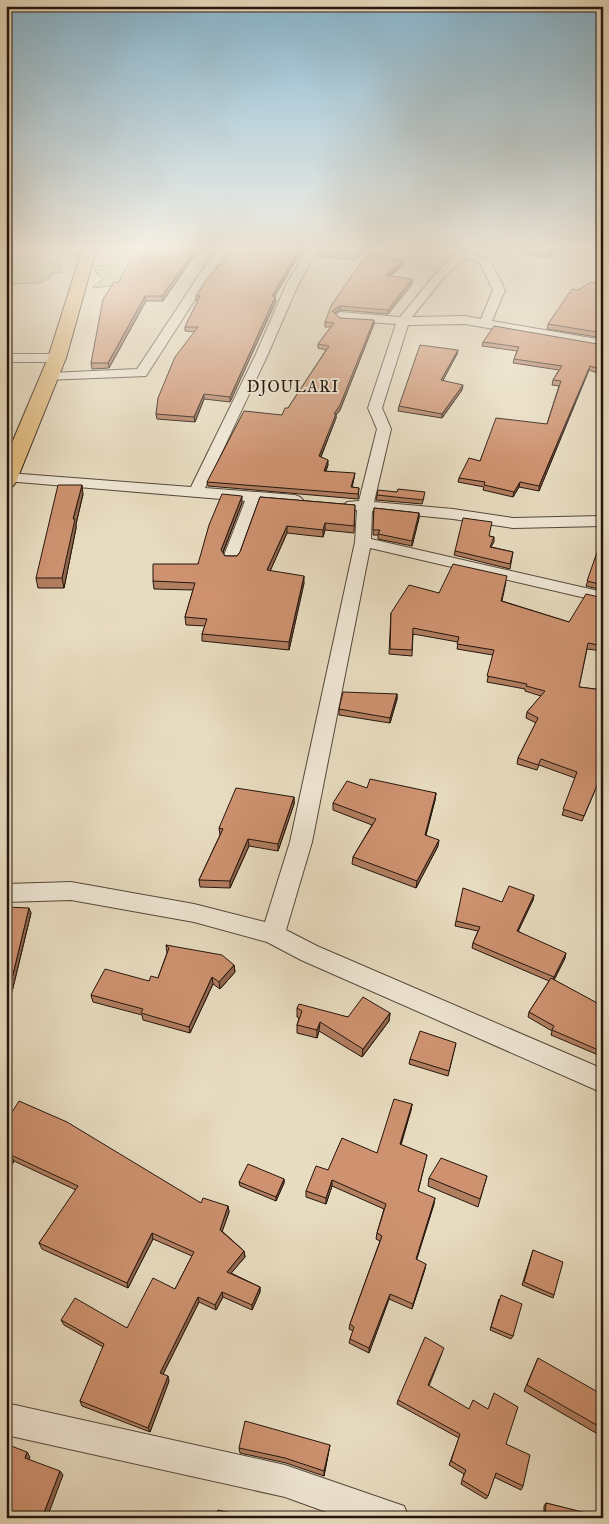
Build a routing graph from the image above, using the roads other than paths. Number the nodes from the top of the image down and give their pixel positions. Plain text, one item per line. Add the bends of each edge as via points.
1 (69, 318) edge
2 (176, 318) edge
3 (278, 318) edge
4 (366, 318) edge
5 (404, 318) edge
6 (487, 318) edge
7 (402, 321) junction
8 (485, 324) junction
9 (603, 344) edge
10 (6, 358) edge
11 (57, 358) junction
12 (50, 377) junction
13 (7, 479) edge
14 (196, 492) junction
15 (254, 496) junction
16 (310, 501) edge
17 (338, 504) edge
18 (365, 506) junction
19 (603, 521) edge
20 (363, 542) junction
21 (231, 558) edge
22 (603, 597) edge
23 (6, 893) edge
24 (273, 934) junction
25 (603, 1081) edge
26 (6, 1419) edge
27 (392, 1518) edge

1 - 11 highway
2 - 12 street via 141,373
3 - 14 street
4 - 7 street
5 - 7 street
6 - 8 street
7 - 8 street via 465,320
7 - 18 street via 375,408 384,429
8 - 9 street
10 - 11 street
11 - 12 highway
12 - 13 highway
13 - 14 street
14 - 15 street
15 - 16 street
15 - 21 street
17 - 18 street
18 - 19 street via 513,523
18 - 20 street
20 - 22 street
20 - 24 street via 301,842
23 - 24 street via 71,891 194,913
24 - 25 street via 309,953
26 - 27 street via 285,1481

